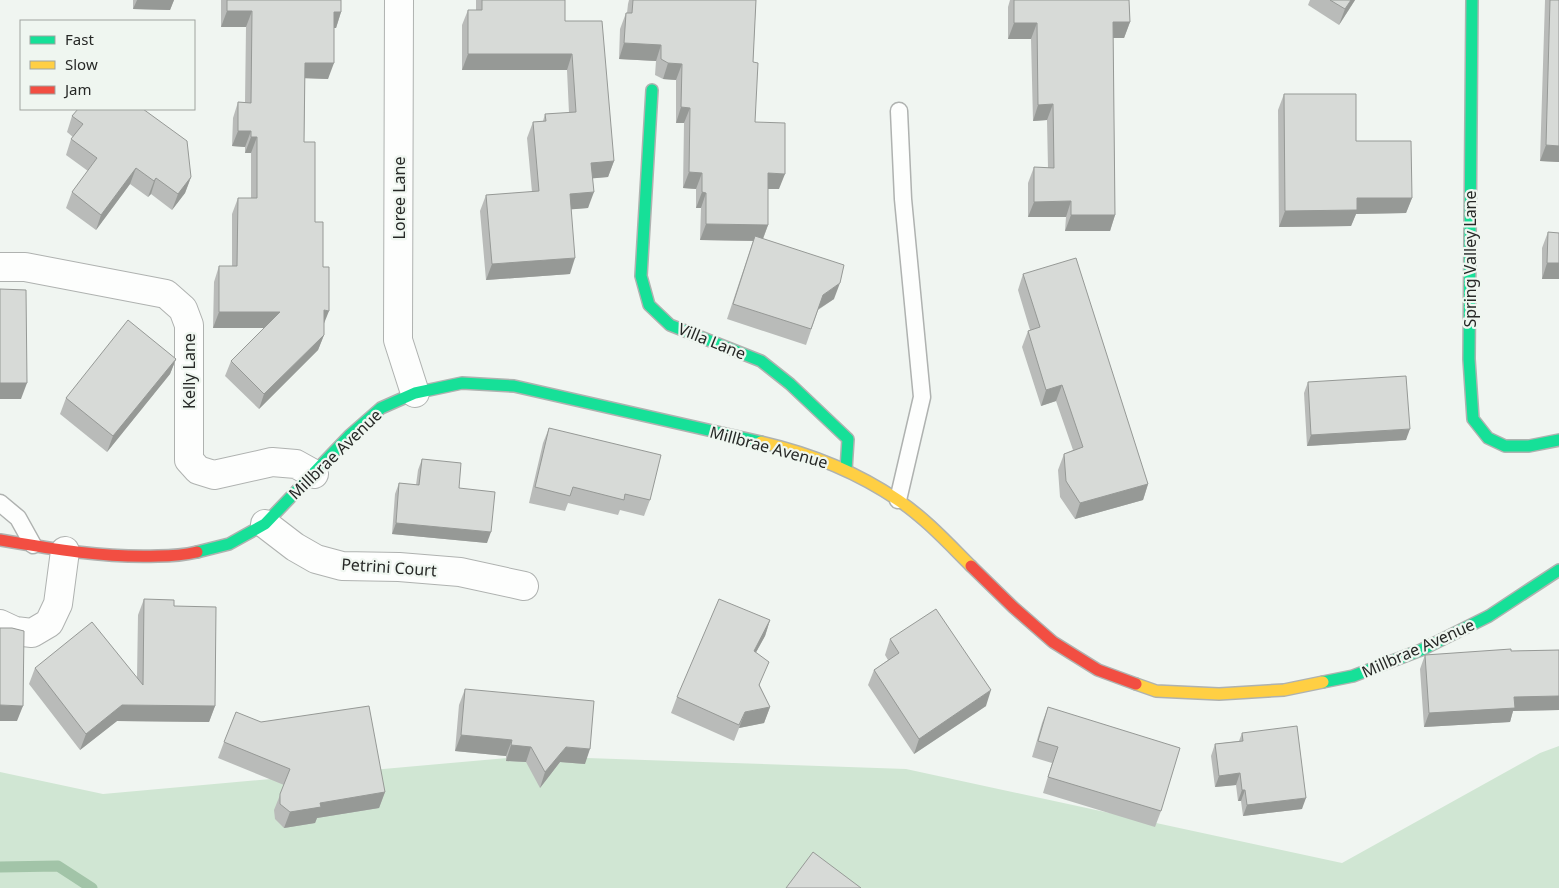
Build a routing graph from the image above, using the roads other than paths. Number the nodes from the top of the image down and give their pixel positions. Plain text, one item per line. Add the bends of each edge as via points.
1 (399, 0) edge
2 (1472, 0) edge
3 (652, 90) dead end
4 (899, 111) dead end
5 (0, 267) edge
6 (414, 393) junction
7 (1559, 440) edge
8 (846, 470) junction
9 (314, 474) junction
10 (898, 500) junction
11 (0, 503) edge
12 (265, 524) junction
13 (0, 540) edge
14 (33, 545) junction
15 (65, 551) junction
16 (1559, 570) edge
17 (524, 586) dead end
18 (0, 624) edge

1 - 6 street, Loree Lane via 398,340
2 - 7 street, Spring Valley Lane via 1469,359 1473,419 1488,438 1505,446 1530,446
3 - 8 street, Villa Lane via 642,276 649,305 670,325 762,361 790,384 848,439
4 - 10 lane via 903,199 922,396
5 - 9 street, Kelly Lane via 25,267 166,294 183,309 189,325 189,460 198,470 214,475 272,462 296,464
6 - 8 street, Millbrae Avenue via 462,382 514,386 777,446
6 - 9 street, Millbrae Avenue via 381,408
8 - 10 street, Millbrae Avenue
9 - 12 street, Millbrae Avenue
10 - 16 street, Millbrae Avenue via 936,531 1053,642 1098,670 1156,691 1218,694 1284,690 1353,676 1421,650 1489,616
11 - 14 lane via 18,518
12 - 15 street, Millbrae Avenue via 229,544 186,556 136,557
12 - 17 street, Petrini Court via 295,547 342,566 460,572
13 - 14 street, Millbrae Avenue
14 - 15 street, Millbrae Avenue
15 - 18 street via 58,604 50,623 32,633 15,631

